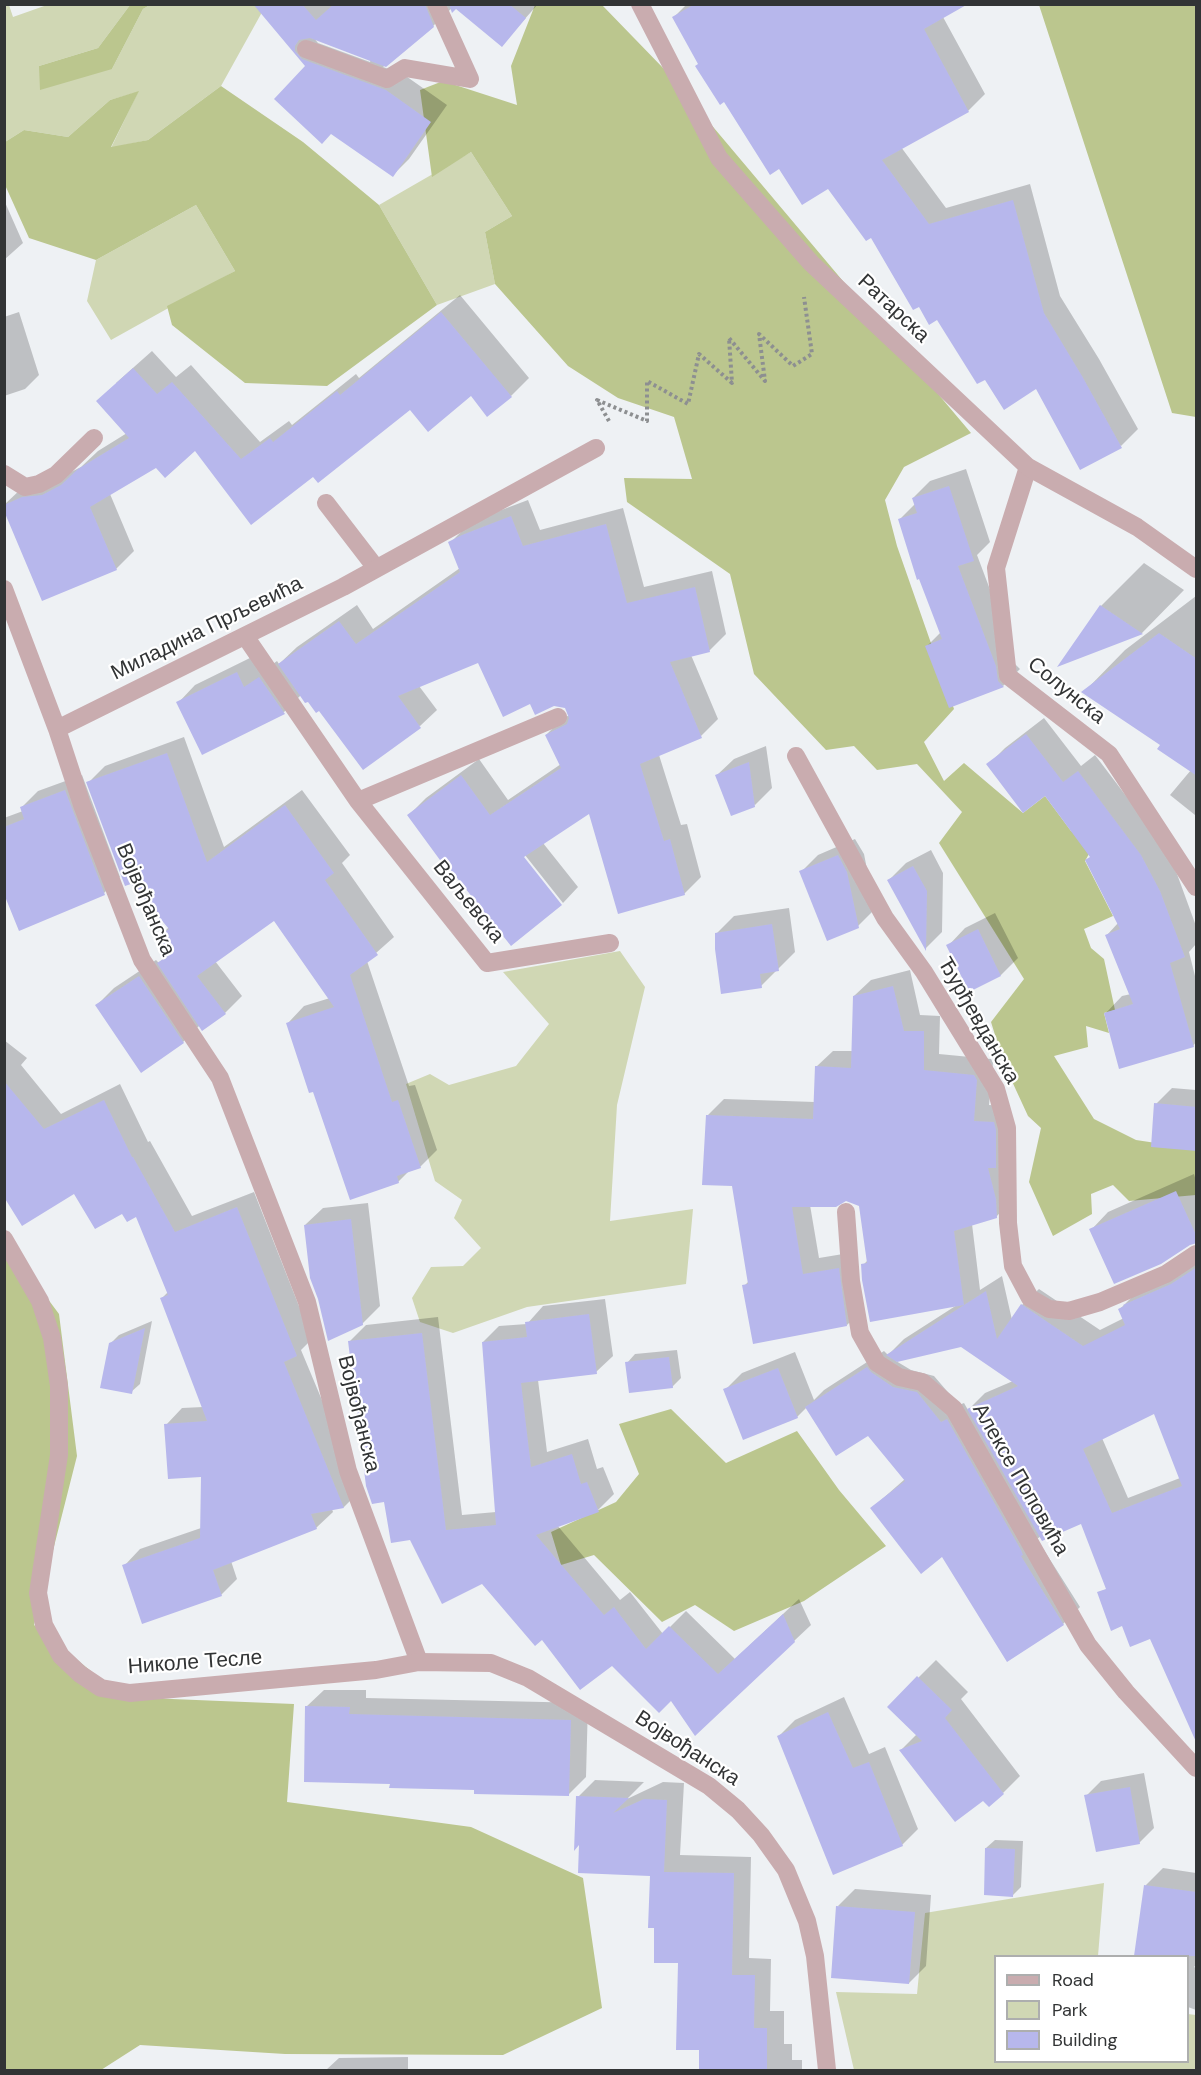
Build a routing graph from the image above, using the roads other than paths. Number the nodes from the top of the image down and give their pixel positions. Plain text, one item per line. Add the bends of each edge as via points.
1 (436, 4) edge
2 (640, 4) edge
3 (306, 50) dead end
4 (94, 438) dead end
5 (596, 448) road end
6 (1028, 467) junction
7 (4, 474) edge
8 (326, 503) dead end
9 (376, 568) junction
10 (1197, 569) edge
11 (4, 589) edge
12 (245, 636) junction
13 (558, 717) dead end
14 (57, 729) junction
15 (796, 756) dead end
16 (358, 801) junction
17 (1197, 887) edge
18 (610, 943) dead end
19 (846, 1212) dead end
20 (4, 1239) edge
21 (1197, 1254) edge
22 (419, 1662) junction
23 (1197, 1768) edge
24 (827, 2070) edge

1 - 3 street via 470,80 405,68 387,80
2 - 6 street, Ратарска via 719,158 811,263
4 - 7 street via 56,475 39,484 25,487
5 - 9 street, Миладина Прљевића
6 - 10 street, Ратарска via 1137,527
6 - 17 street, Солунска via 996,568 1008,676 1109,754
8 - 9 street
9 - 12 street, Миладина Прљевића
11 - 14 street, Војвођанска
12 - 14 street, Миладина Прљевића
12 - 16 street, Ваљевска
13 - 16 street
14 - 22 street, Војвођанска via 142,960 220,1078 303,1292 348,1471
15 - 21 street, Ђурђевданска via 885,918 924,972 996,1089 1007,1128 1008,1223 1013,1266 1030,1298 1049,1309 1069,1311 1166,1274
16 - 18 street, Ваљевска via 487,963
19 - 23 street, Алексе Поповића via 860,1333 877,1363 899,1377 922,1382 954,1409 1088,1645
20 - 22 street, Николе Тесле via 40,1301 52,1338 59,1386 59,1455 38,1593 44,1625 61,1656 101,1688 130,1693 376,1670
22 - 24 street, Војвођанска via 491,1663 528,1678 709,1786 738,1810 786,1870 807,1921 815,1956

